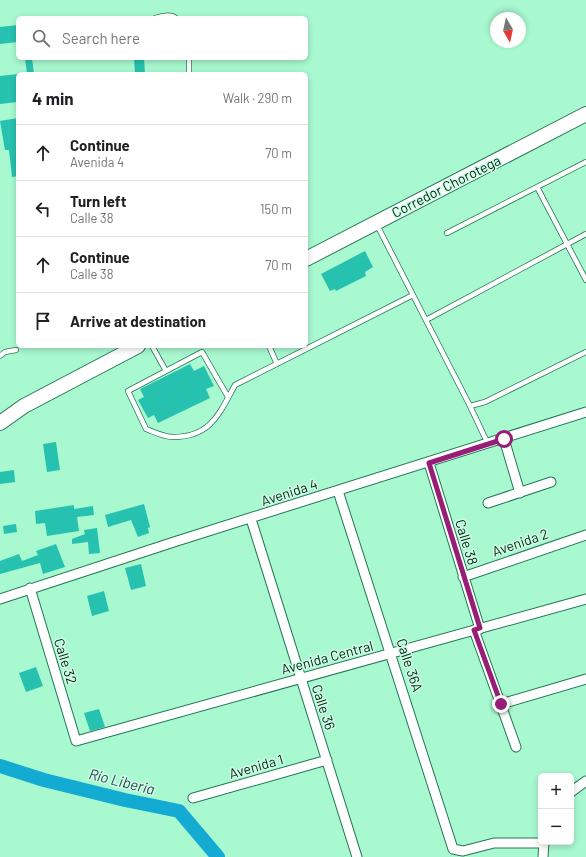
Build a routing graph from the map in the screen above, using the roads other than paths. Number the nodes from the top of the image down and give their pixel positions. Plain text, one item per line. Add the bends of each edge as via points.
1 (189, 60) edge
2 (189, 72) edge
3 (586, 114) edge
4 (586, 162) edge
5 (537, 187) junction
6 (376, 223) junction
7 (447, 233) dead end
8 (586, 234) edge
9 (568, 244) junction
10 (308, 258) edge
11 (586, 280) edge
12 (413, 295) junction
13 (426, 320) junction
14 (134, 348) edge
15 (153, 348) edge
16 (270, 348) edge
17 (16, 350) dead end
18 (586, 352) edge
19 (0, 356) edge
20 (277, 364) junction
21 (166, 371) junction
22 (228, 397) junction
23 (470, 406) junction
24 (586, 412) edge
25 (0, 423) edge
26 (504, 439) junction
27 (488, 444) junction
28 (429, 463) junction
29 (551, 482) dead end
30 (338, 491) junction
31 (520, 493) junction
32 (488, 503) dead end
33 (251, 519) junction
34 (586, 535) edge
35 (463, 577) junction
36 (30, 588) junction
37 (0, 599) edge
38 (586, 599) edge
39 (477, 629) junction
40 (391, 654) junction
41 (301, 679) junction
42 (586, 679) edge
43 (501, 704) junction
44 (76, 741) joint
45 (516, 747) dead end
46 (326, 760) junction
47 (586, 781) edge
48 (574, 790) edge
49 (193, 798) dead end
50 (538, 843) edge
51 (544, 845) edge
52 (357, 857) edge
53 (543, 857) edge

1 - 2 lane
3 - 6 main road, Corredor Chorotega
4 - 5 lane
5 - 7 lane
5 - 9 lane
6 - 10 main road, Corredor Chorotega
6 - 12 lane
8 - 9 lane
9 - 11 lane
9 - 13 lane
12 - 13 lane
12 - 20 lane
13 - 23 lane
14 - 25 main road via 24,406
15 - 21 lane
16 - 20 lane
17 - 19 lane
18 - 23 lane via 485,402
20 - 22 lane via 234,385
21 - 22 lane via 202,352
21 - 22 lane via 128,391 146,429 172,437 203,432 220,414
23 - 27 lane
24 - 26 street, Avenida 4
26 - 27 street, Avenida 4
26 - 31 street
27 - 28 street, Avenida 4
28 - 30 street, Avenida 4
28 - 35 street, Calle 38
29 - 31 street
30 - 33 street, Avenida 4
30 - 40 street, Calle 36A
31 - 32 street
33 - 36 street, Avenida 4
33 - 41 street, Calle 36
34 - 35 street, Avenida 2
35 - 39 street, Calle 38
36 - 37 street, Avenida 4
36 - 44 street, Calle 32
38 - 39 street, Avenida Central
39 - 40 street, Avenida Central
39 - 43 street, Calle 38
40 - 41 street, Avenida Central
40 - 50 street, Calle 36A via 453,849 463,851 494,843
41 - 44 street, Avenida Central
41 - 46 street, Calle 36
42 - 43 street
43 - 45 street, Calle 38
46 - 49 street, Avenida 1
46 - 52 street, Calle 36
47 - 48 street
51 - 53 street

